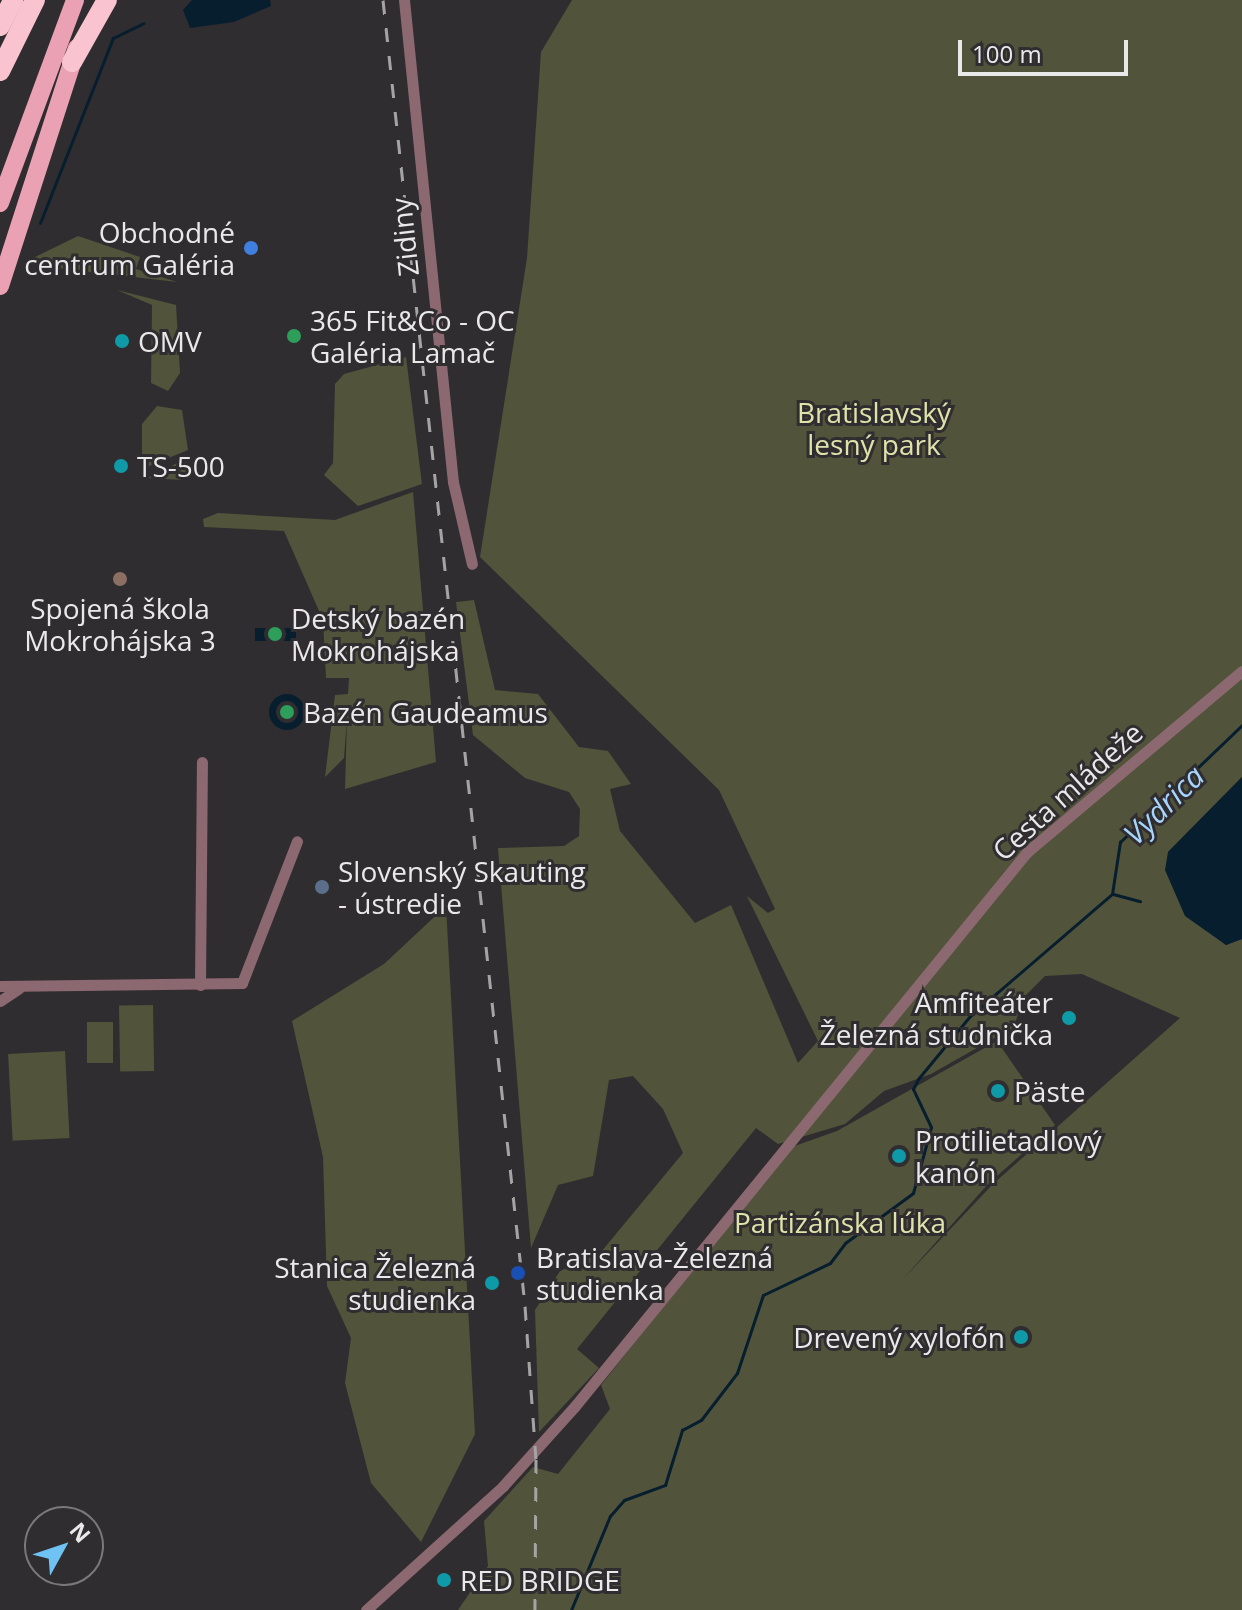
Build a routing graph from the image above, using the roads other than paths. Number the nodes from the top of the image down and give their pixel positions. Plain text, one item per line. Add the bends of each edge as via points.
1 (13, 0) edge
2 (35, 0) edge
3 (75, 0) edge
4 (95, 0) edge
5 (107, 0) edge
6 (404, 0) edge
7 (0, 26) edge
8 (72, 62) junction
9 (0, 71) edge
10 (0, 203) edge
11 (0, 286) edge
12 (472, 564) dead end
13 (1242, 671) edge
14 (202, 762) dead end
15 (297, 841) dead end
16 (200, 985) junction
17 (0, 986) edge
18 (21, 988) junction
19 (0, 1001) edge
20 (366, 1610) edge

1 - 7 highway
2 - 9 highway
3 - 10 main road
4 - 8 main road
5 - 8 highway
6 - 12 street, Zidiny via 453,482
8 - 11 main road
13 - 20 street, Cesta mládeže via 1027,852 527,1461
14 - 16 street
15 - 16 street via 242,983
16 - 18 street
17 - 18 street
18 - 19 street

